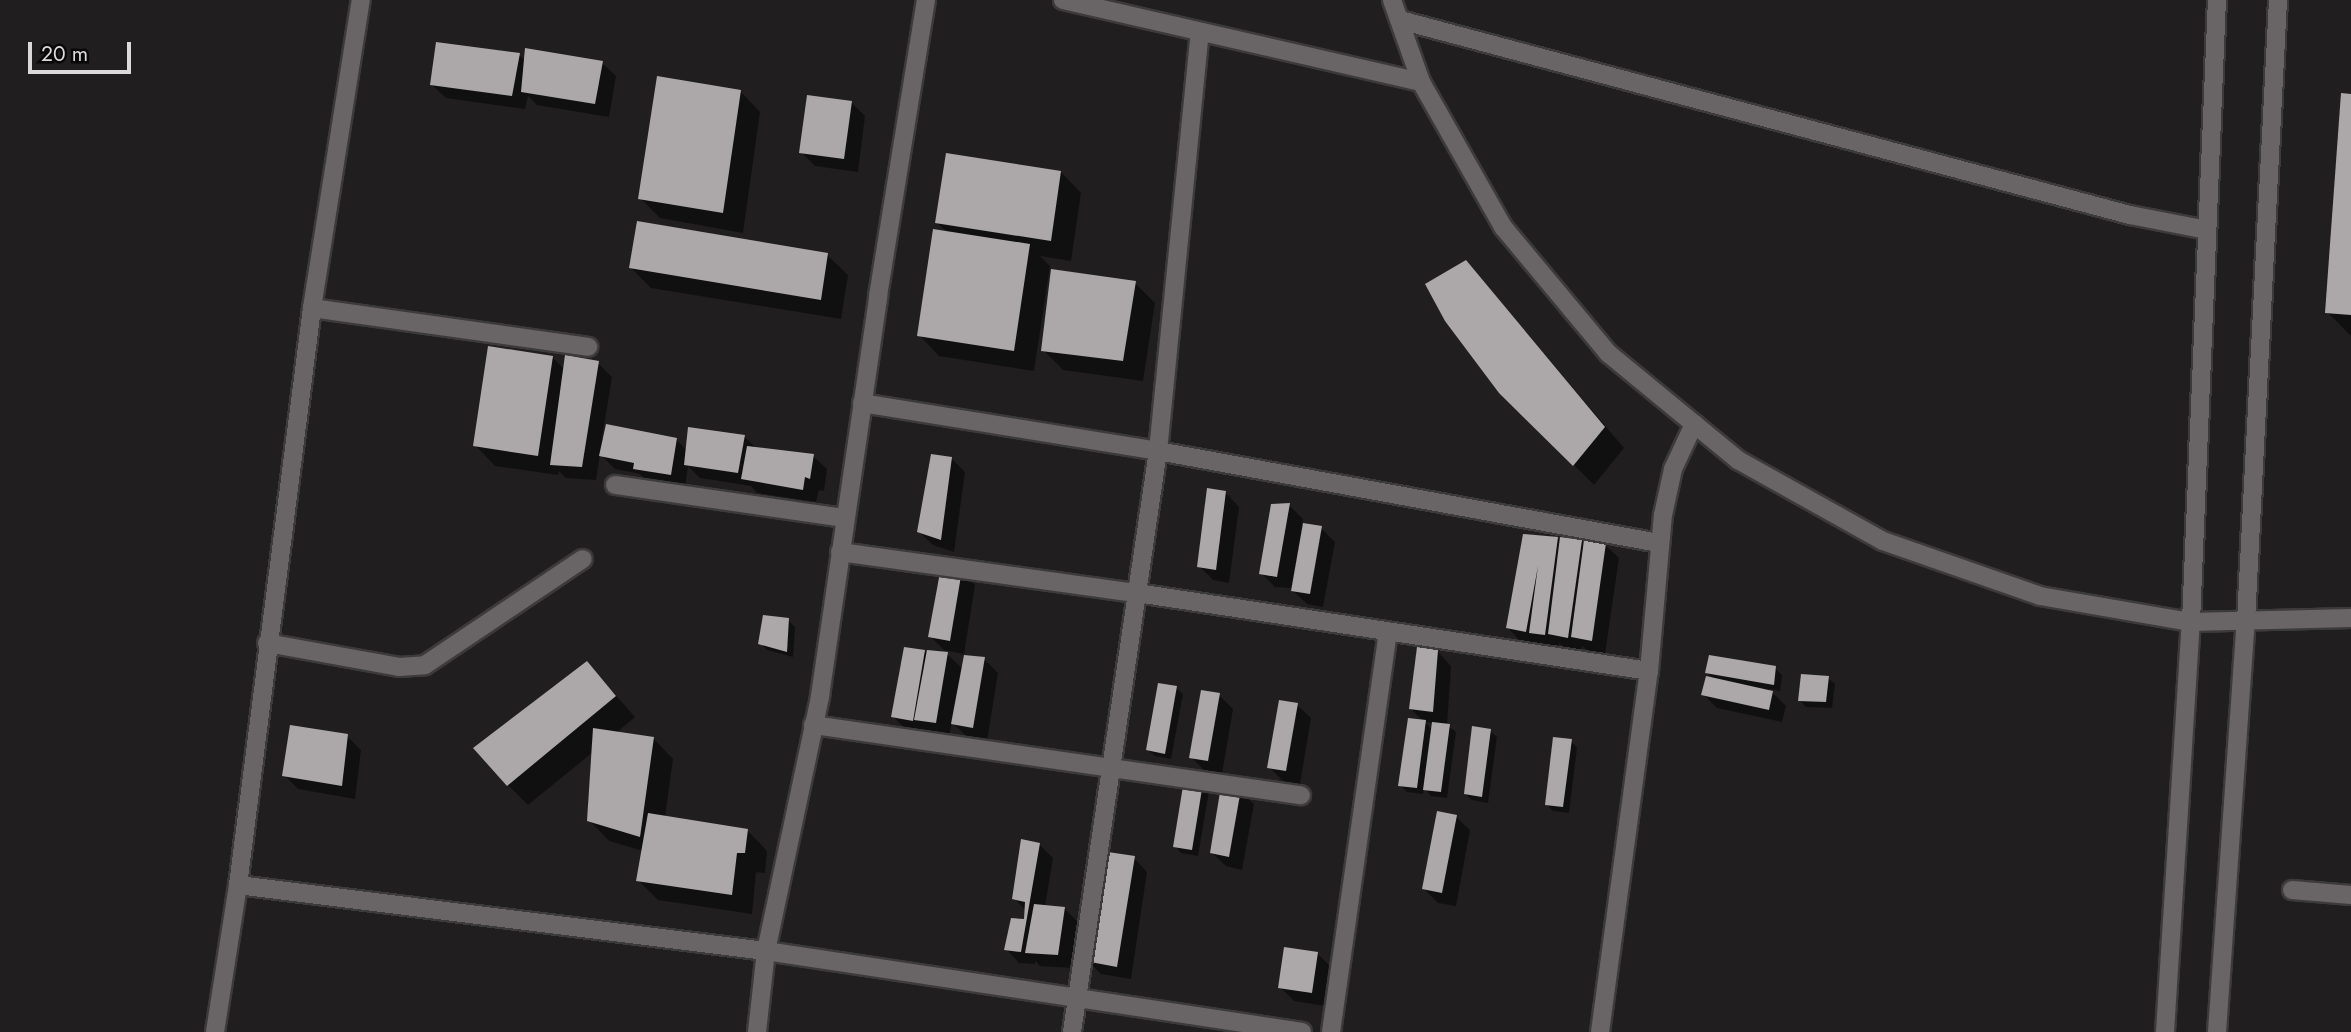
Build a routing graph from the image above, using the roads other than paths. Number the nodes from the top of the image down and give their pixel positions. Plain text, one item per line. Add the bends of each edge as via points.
1 (361, 0) edge
2 (926, 0) edge
3 (1063, 0) edge
4 (1392, 0) edge
5 (2217, 0) edge
6 (2278, 0) edge
7 (1400, 20) junction
8 (1200, 32) junction
9 (1421, 82) junction
10 (2207, 230) junction
11 (312, 308) junction
12 (588, 347) dead end
13 (862, 403) junction
14 (1694, 424) junction
15 (1158, 451) junction
16 (615, 485) dead end
17 (845, 518) junction
18 (1659, 544) junction
19 (840, 552) junction
20 (583, 559) dead end
21 (1137, 593) junction
22 (2351, 618) edge
23 (2246, 621) junction
24 (2191, 622) junction
25 (1388, 632) junction
26 (267, 643) junction
27 (1649, 671) junction
28 (813, 726) junction
29 (1111, 766) junction
30 (1301, 795) dead end
31 (238, 884) junction
32 (2292, 890) dead end
33 (2351, 895) edge
34 (766, 951) junction
35 (1077, 998) junction
36 (215, 1032) edge
37 (757, 1032) edge
38 (1072, 1032) edge
39 (1302, 1032) edge
40 (1331, 1032) edge
41 (1600, 1032) edge
42 (2165, 1032) edge
43 (2217, 1032) edge

1 - 11 street
2 - 13 street
3 - 8 street
4 - 7 street
5 - 10 street
6 - 23 street
7 - 9 street
7 - 10 street via 2130,215
8 - 9 street
8 - 15 street
9 - 14 street via 1503,227 1609,354
10 - 24 street
11 - 12 street
11 - 26 street
13 - 15 street
13 - 17 street
14 - 18 street via 1674,469
14 - 24 street via 1738,460 1882,541 2040,596
15 - 18 street
15 - 21 street
16 - 17 street
17 - 19 street
18 - 27 street
19 - 21 street
19 - 28 street
20 - 26 street via 425,665 399,667
21 - 25 street
21 - 29 street
22 - 23 street
23 - 24 street
23 - 43 street
24 - 42 street
25 - 27 street
25 - 40 street
26 - 31 street
27 - 41 street
28 - 29 street
28 - 34 street
29 - 30 street
29 - 35 street
31 - 34 street
31 - 36 street
32 - 33 street
34 - 35 street
34 - 37 street
35 - 38 street
35 - 39 street

